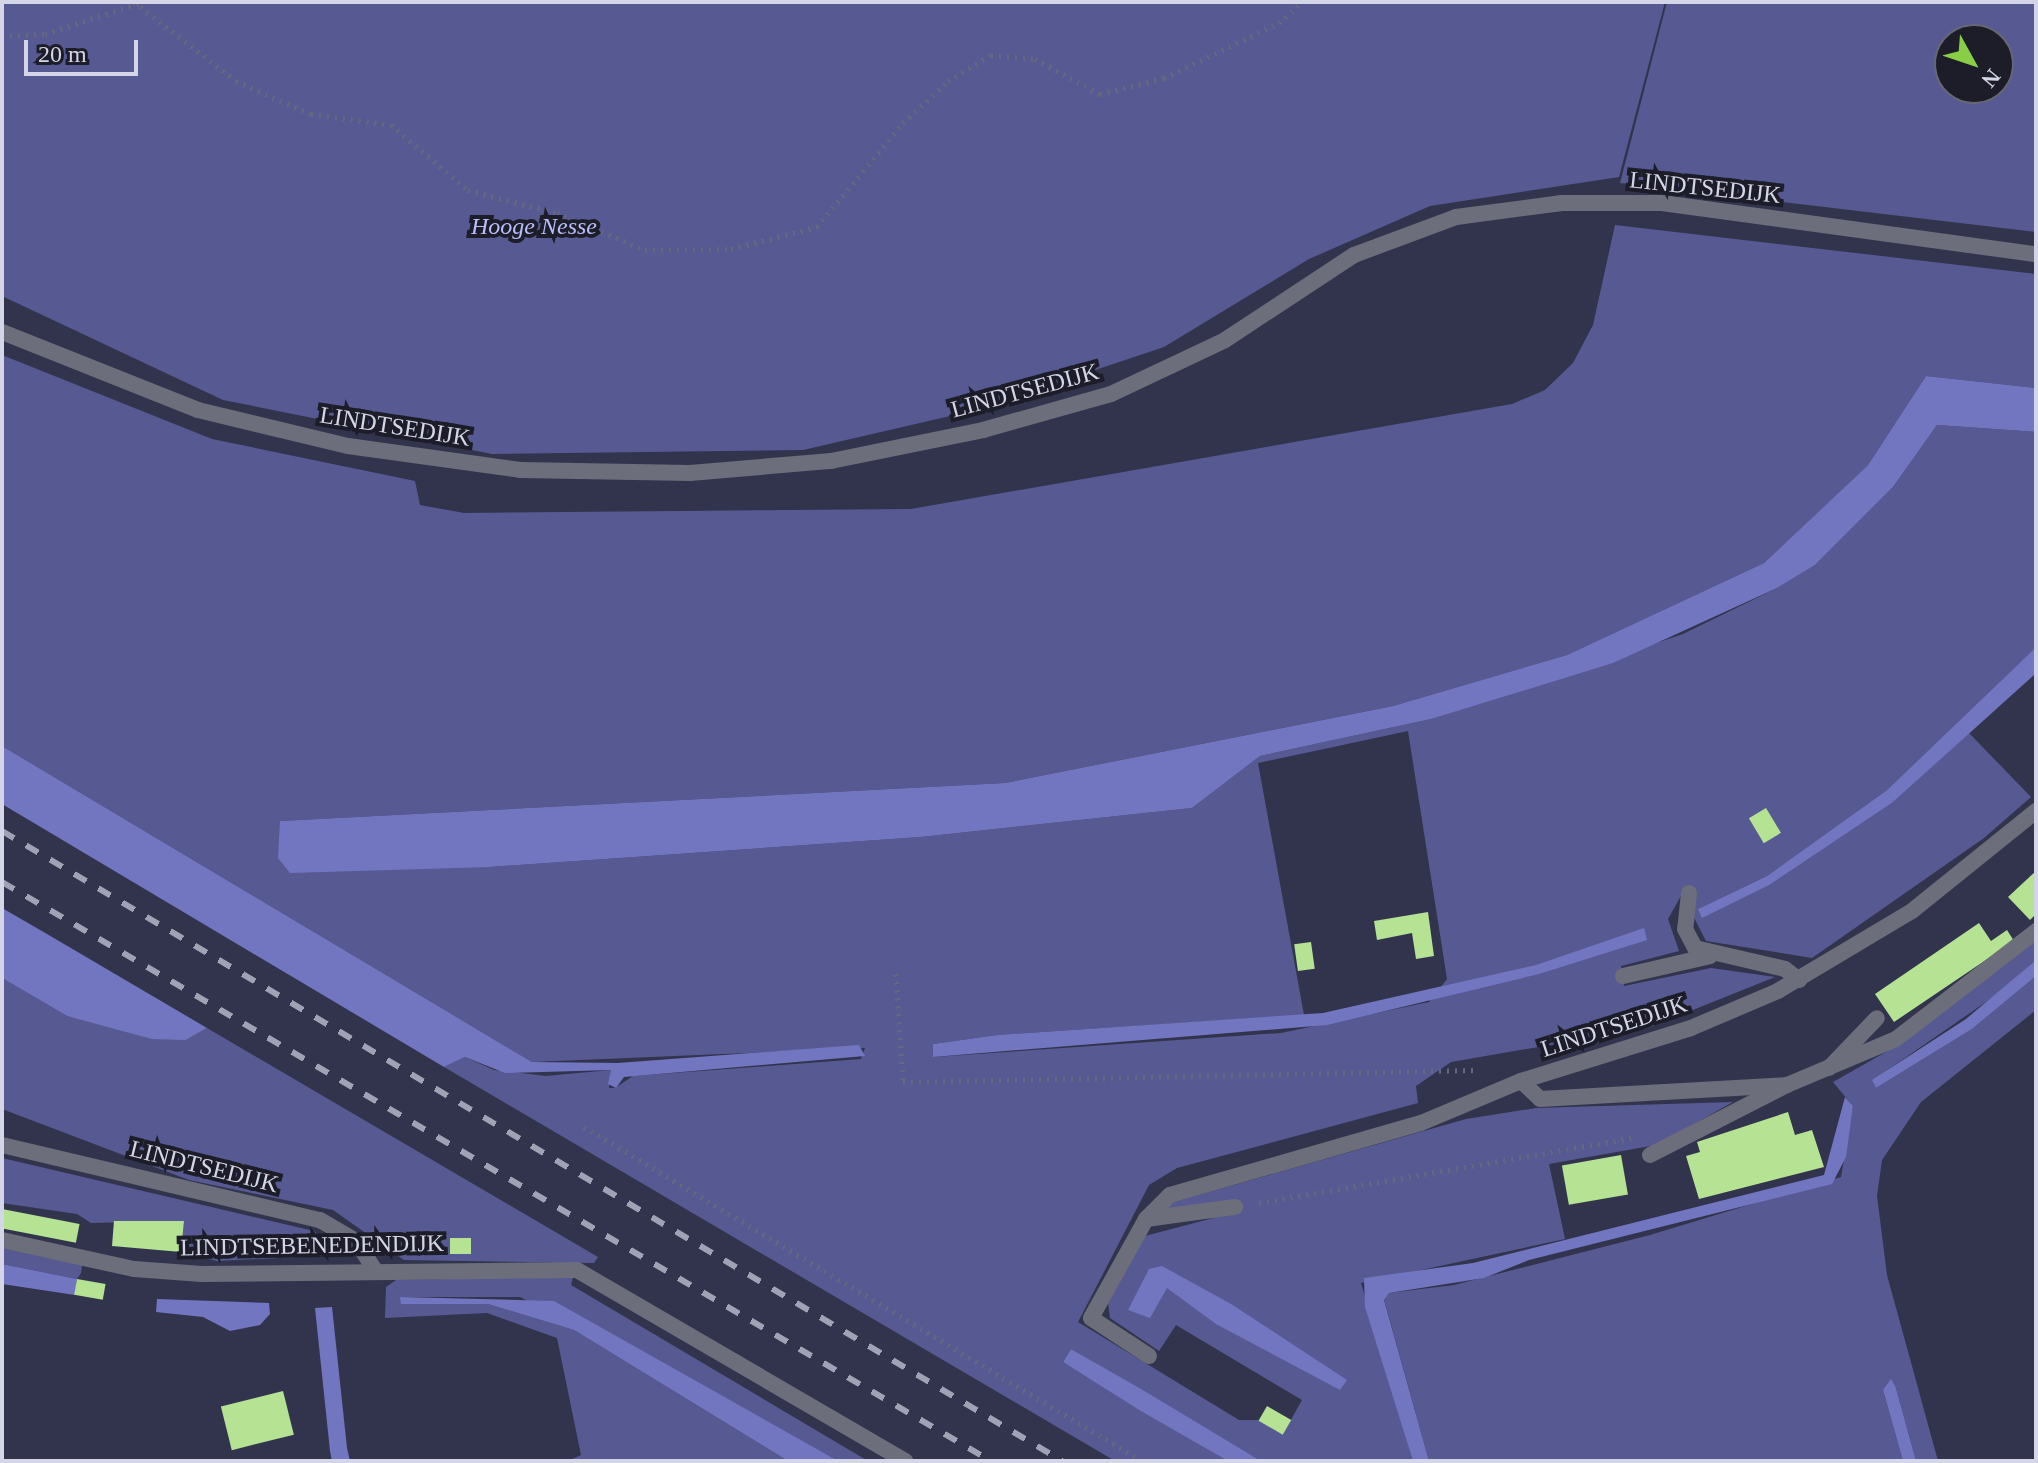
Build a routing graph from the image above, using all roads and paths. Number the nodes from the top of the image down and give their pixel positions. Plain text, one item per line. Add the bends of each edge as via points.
1 (143, 2) edge
2 (1302, 2) edge
3 (135, 4) edge
4 (2, 36) edge
5 (2036, 254) edge
6 (2, 332) edge
7 (2036, 811) edge
8 (1689, 893) dead end
9 (2036, 931) edge
10 (1710, 956) junction
11 (896, 974) dead end
12 (1623, 976) dead end
13 (1799, 980) junction
14 (1877, 1018) dead end
15 (1828, 1069) junction
16 (1521, 1081) junction
17 (1787, 1085) junction
18 (584, 1127) dead end
19 (1674, 1136) junction
20 (2, 1145) edge
21 (1650, 1155) dead end
22 (1235, 1207) joint
23 (1146, 1219) junction
24 (2, 1240) edge
25 (375, 1270) junction
26 (1149, 1356) dead end
27 (905, 1461) edge
28 (1142, 1461) edge

1 - 3 path
2 - 3 path via 1279,23 1164,78 1100,94 1035,59 991,55 948,81 903,123 817,227 731,249 645,250 557,213 468,190 391,125 311,114 236,81
3 - 4 path via 45,34
5 - 6 street, LINDTSEDIJK via 1662,203 1562,203 1456,217 1354,255 1225,340 1111,394 983,430 831,461 690,473 520,470 348,446 198,410
7 - 13 street, LINDTSEDIJK via 1912,911
8 - 10 street via 1685,929 1695,948
9 - 15 street, LINDTSEDIJK via 1896,1039
10 - 12 street
10 - 13 street via 1767,963
11 - 16 path via 903,1082 966,1086 1404,1069 1478,1071
13 - 16 street, LINDTSEDIJK via 1691,1028
14 - 15 street
15 - 17 street, LINDTSEDIJK
16 - 17 street, LINDTSEDIJK via 1540,1099
16 - 23 street via 1421,1123 1185,1189
17 - 19 street
18 - 28 path
19 - 21 street
19 - 22 path via 1572,1146
20 - 25 street, LINDTSEDIJK via 320,1220 356,1241
22 - 23 street
23 - 26 street via 1091,1318
24 - 25 street, LINDTSEBENEDENDIJK via 134,1269 269,1275
25 - 27 street, LINDTSEBENEDENDIJK via 577,1270

